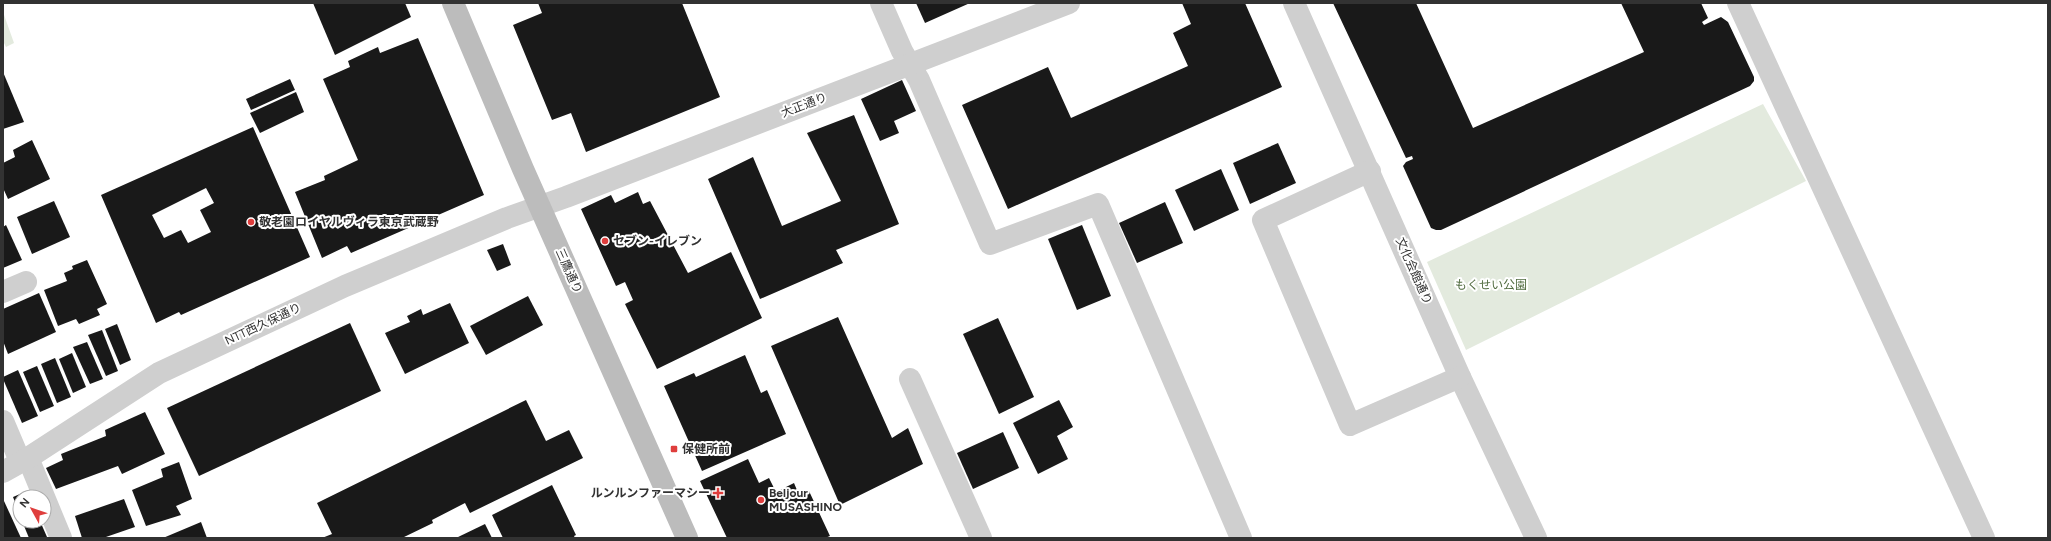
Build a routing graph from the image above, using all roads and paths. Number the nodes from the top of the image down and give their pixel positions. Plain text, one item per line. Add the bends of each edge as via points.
1 (453, 3) edge
2 (881, 3) edge
3 (1069, 3) edge
4 (1294, 3) edge
5 (1738, 3) edge
6 (910, 64) junction
7 (1370, 171) junction
8 (539, 206) junction
9 (26, 282) dead end
10 (3, 292) edge
11 (1460, 377) junction
12 (910, 379) dead end
13 (3, 421) edge
14 (17, 464) edge
15 (61, 538) edge
16 (687, 538) edge
17 (981, 538) edge
18 (1241, 538) edge
19 (1536, 538) edge
20 (1984, 538) edge

1 - 8 main road, 三鷹通り
2 - 6 street
3 - 6 street, 大正通り
4 - 7 street, 文化会館通り
5 - 20 street
6 - 8 street, 大正通り
6 - 18 street via 990,244 1098,204
7 - 11 street, 文化会館通り
7 - 11 street via 1263,220 1350,424
8 - 14 street, NTT西久保通り via 345,286 159,373
8 - 16 main road, 三鷹通り
9 - 10 street
11 - 19 street, 文化会館通り
12 - 17 street
13 - 14 street
14 - 15 street

